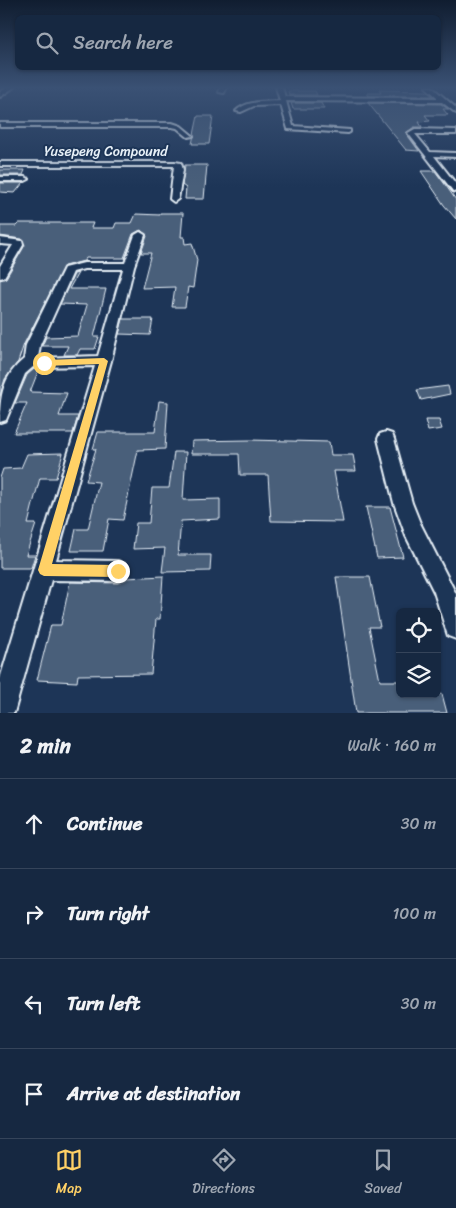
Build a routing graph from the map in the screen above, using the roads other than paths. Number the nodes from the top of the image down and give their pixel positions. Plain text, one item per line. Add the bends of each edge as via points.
1 (287, 120) edge
2 (0, 125) edge
3 (348, 131) dead end
4 (456, 132) edge
5 (190, 136) dead end
6 (418, 141) junction
7 (427, 141) dead end
8 (428, 154) junction
9 (456, 155) edge
10 (0, 164) edge
11 (441, 171) junction
12 (456, 171) edge
13 (0, 179) edge
14 (25, 179) dead end
15 (456, 188) edge
16 (174, 199) dead end
17 (140, 235) dead end
18 (0, 241) edge
19 (129, 266) junction
20 (0, 275) edge
21 (31, 361) junction
22 (104, 361) junction
23 (0, 416) edge
24 (386, 439) dead end
25 (44, 570) junction
26 (118, 571) dead end
27 (456, 628) edge
28 (2, 713) edge

1 - 3 street via 292,129
2 - 5 street via 172,125
4 - 6 street via 412,132
6 - 7 street
6 - 8 street
8 - 9 street
8 - 11 street
10 - 16 street, Yusepeng Compound via 175,164 179,170
11 - 12 street
11 - 15 street
13 - 14 street
17 - 19 street
18 - 20 street via 18,242
19 - 21 street via 84,266 68,270 33,345
19 - 22 street
21 - 22 street
21 - 23 street via 19,371
22 - 25 street
24 - 27 street via 406,512 444,589
25 - 26 street
25 - 28 street

